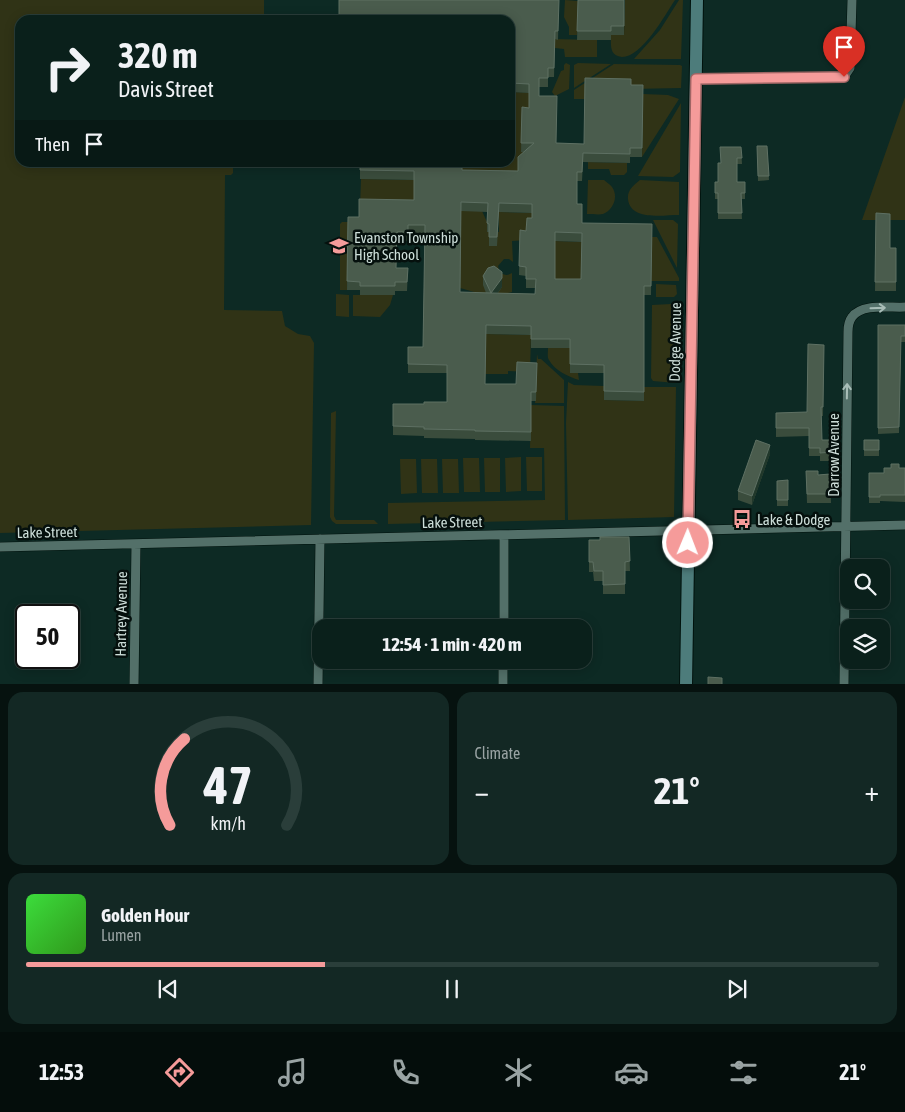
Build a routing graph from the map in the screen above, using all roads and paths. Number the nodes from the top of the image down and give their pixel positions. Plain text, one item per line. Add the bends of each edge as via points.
1 (697, 0) edge
2 (852, 0) edge
3 (696, 79) junction
4 (905, 307) edge
5 (905, 525) edge
6 (846, 527) junction
7 (688, 531) junction
8 (504, 535) junction
9 (320, 539) junction
10 (136, 544) junction
11 (0, 547) edge
12 (504, 619) edge
13 (504, 669) edge
14 (134, 684) edge
15 (318, 684) edge
16 (503, 684) edge
17 (686, 684) edge
18 (844, 684) edge

1 - 3 main road, Dodge Avenue
2 - 3 street via 850,68 844,77
3 - 7 main road, Dodge Avenue
6 -> 4 street, Darrow Avenue via 848,332 852,316 871,308
5 - 6 street, Lake Street
6 - 7 street, Lake Street
6 - 18 street, Darrow Avenue
7 - 8 street, Lake Street
7 - 17 main road, Dodge Avenue
8 - 9 street, Lake Street
8 - 12 street
9 - 10 street, Lake Street
9 - 15 street
10 - 11 street, Lake Street
10 - 14 street, Hartrey Avenue
13 - 16 street

